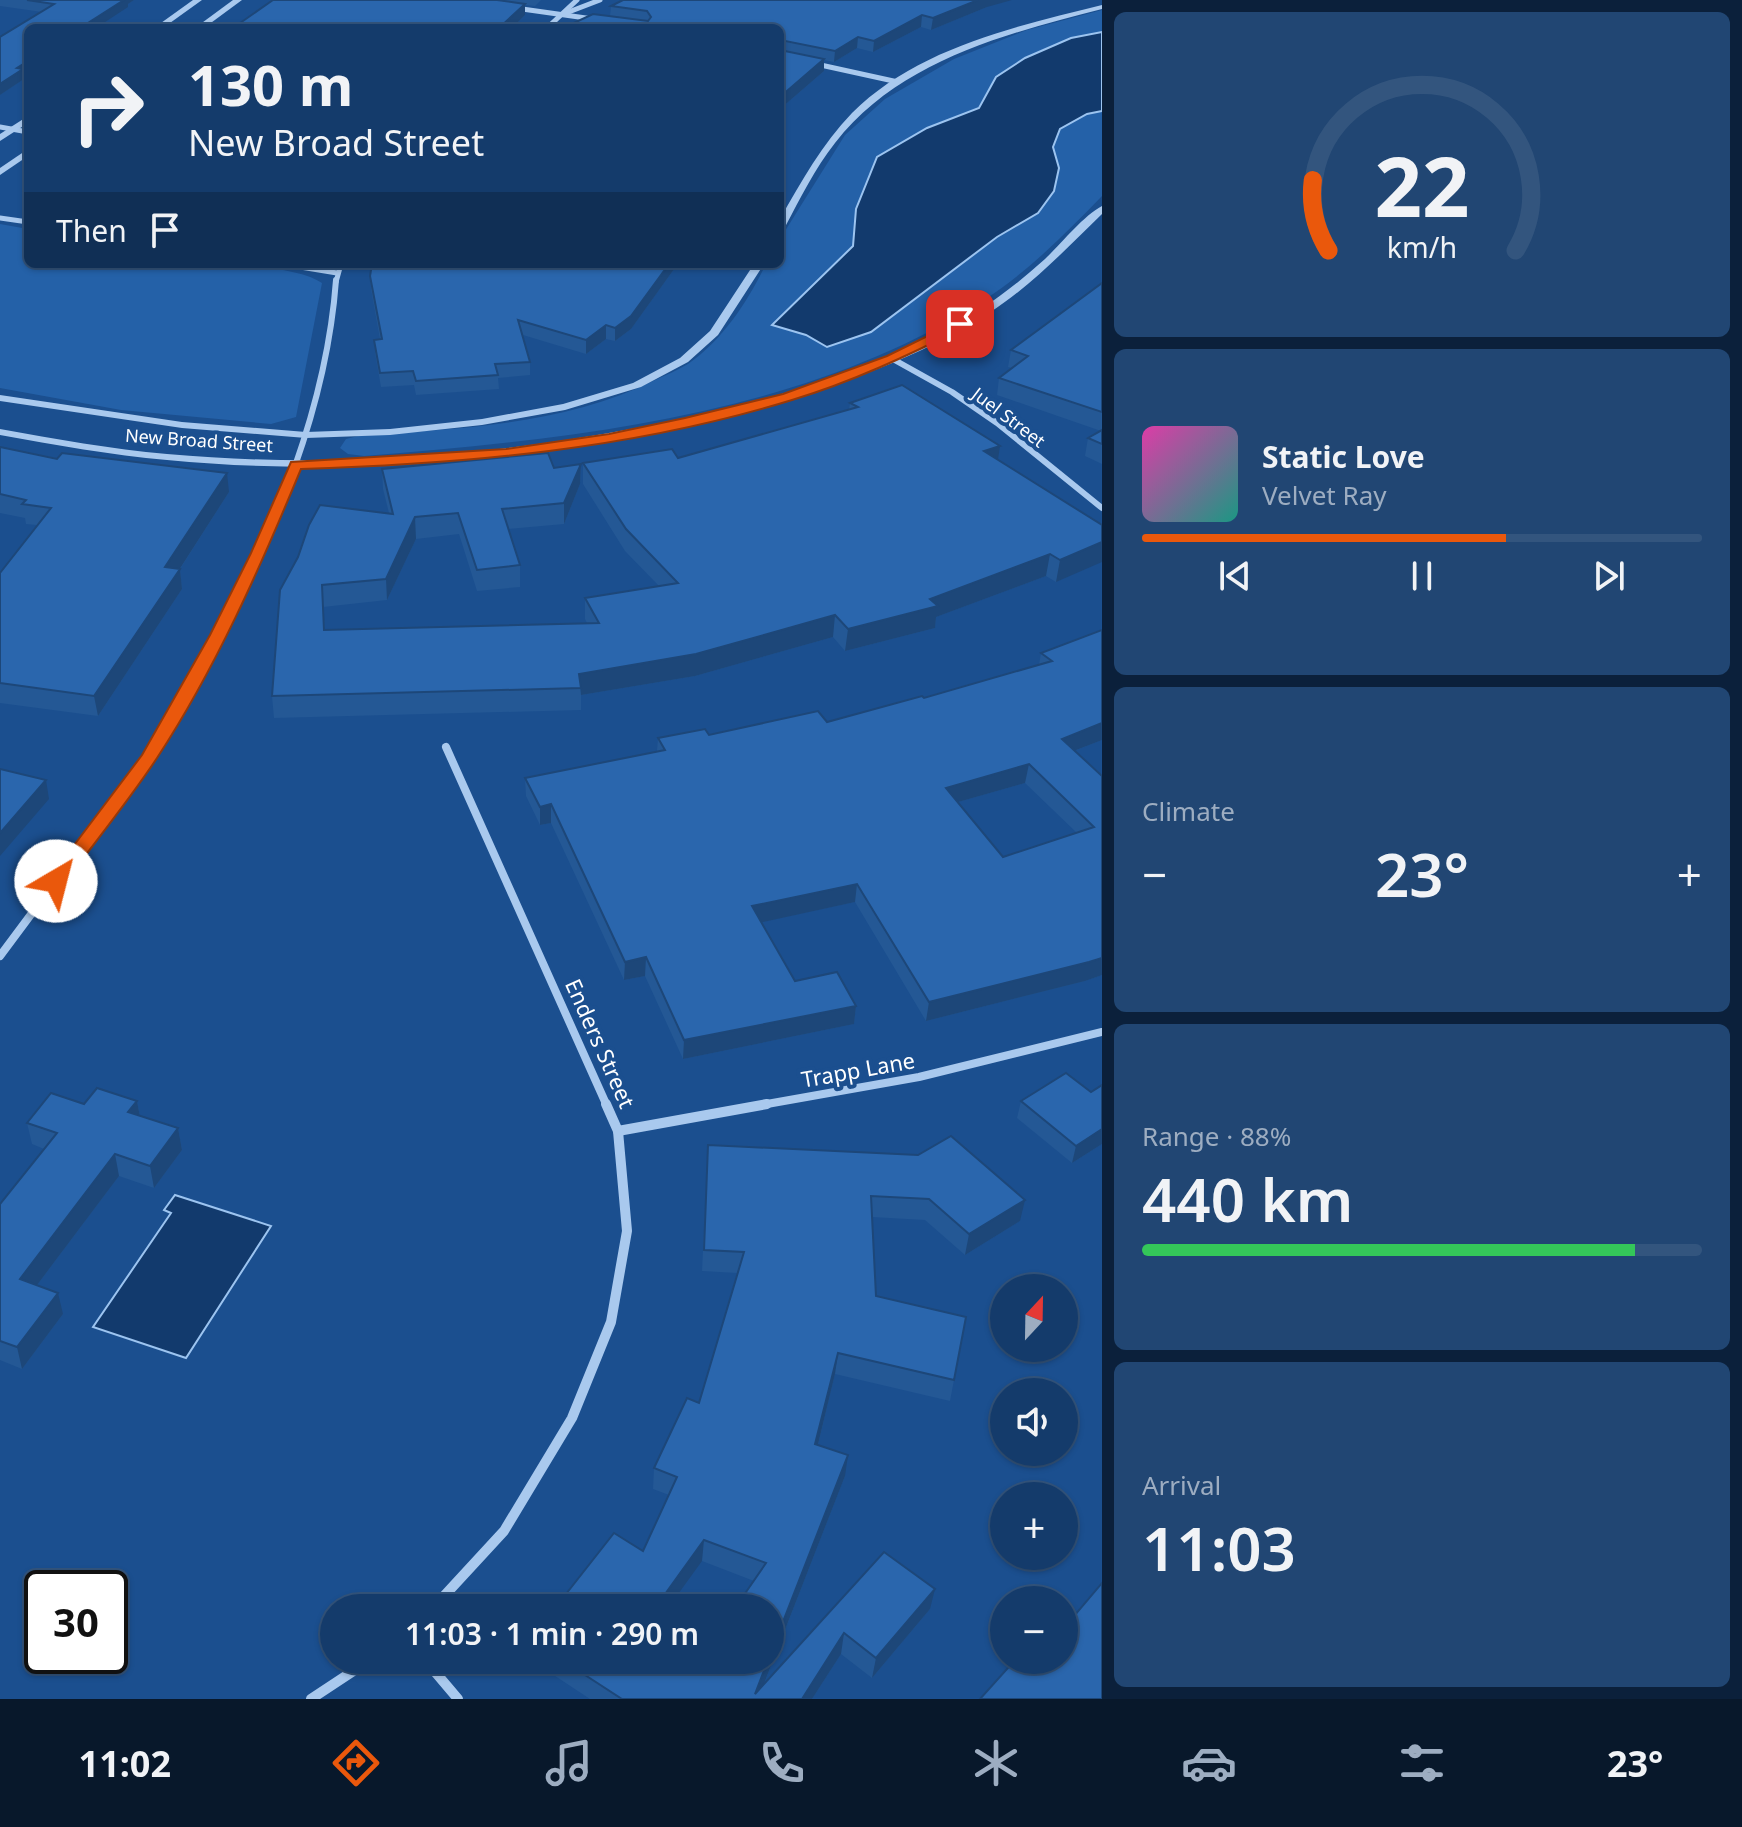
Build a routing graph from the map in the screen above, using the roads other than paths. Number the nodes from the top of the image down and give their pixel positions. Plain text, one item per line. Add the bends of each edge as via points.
1 (198, 0) edge
2 (238, 0) edge
3 (577, 0) edge
4 (600, 0) edge
5 (503, 6) edge
6 (1102, 7) edge
7 (562, 14) junction
8 (603, 21) edge
9 (164, 24) edge
10 (205, 24) edge
11 (551, 24) edge
12 (810, 62) edge
13 (898, 82) junction
14 (24, 122) edge
15 (0, 127) edge
16 (13, 129) junction
17 (24, 131) edge
18 (0, 138) edge
19 (24, 155) edge
20 (0, 172) edge
21 (1102, 209) edge
22 (0, 218) edge
23 (784, 220) edge
24 (24, 221) edge
25 (306, 268) edge
26 (339, 268) edge
27 (756, 268) edge
28 (337, 273) junction
29 (891, 358) junction
30 (0, 398) edge
31 (0, 432) edge
32 (306, 435) junction
33 (296, 465) junction
34 (1102, 508) edge
35 (446, 747) dead end
36 (0, 956) edge
37 (1102, 1032) edge
38 (618, 1131) junction
39 (446, 1594) edge
40 (349, 1674) edge
41 (437, 1674) edge
42 (311, 1699) edge
43 (458, 1699) edge

1 - 9 street
2 - 10 street
3 - 7 street
4 - 7 street
5 - 7 street
6 - 13 street via 963,48
7 - 8 street
7 - 11 street
12 - 13 street
13 - 23 street via 859,111 832,141
14 - 16 street
15 - 16 street
16 - 17 street
16 - 18 street
19 - 20 street
21 - 29 street, New Broad Street via 1024,282 983,312
22 - 24 street
25 - 28 street
26 - 28 street
27 - 32 street, New Broad Street via 714,333 684,360 637,385 565,407 482,422
28 - 32 street via 333,327
29 - 33 street, New Broad Street via 788,397 609,438 506,453
29 - 34 street, Juel Street via 997,423
30 - 32 street, New Broad Street via 182,425
31 - 33 street, New Broad Street via 148,457
32 - 33 street
33 - 36 street via 218,635 149,756
35 - 38 street, Enders Street
37 - 38 street, Trapp Lane via 919,1077
38 - 39 street, Enders Street via 627,1231 611,1322 572,1418 504,1531
40 - 42 street
41 - 43 street

